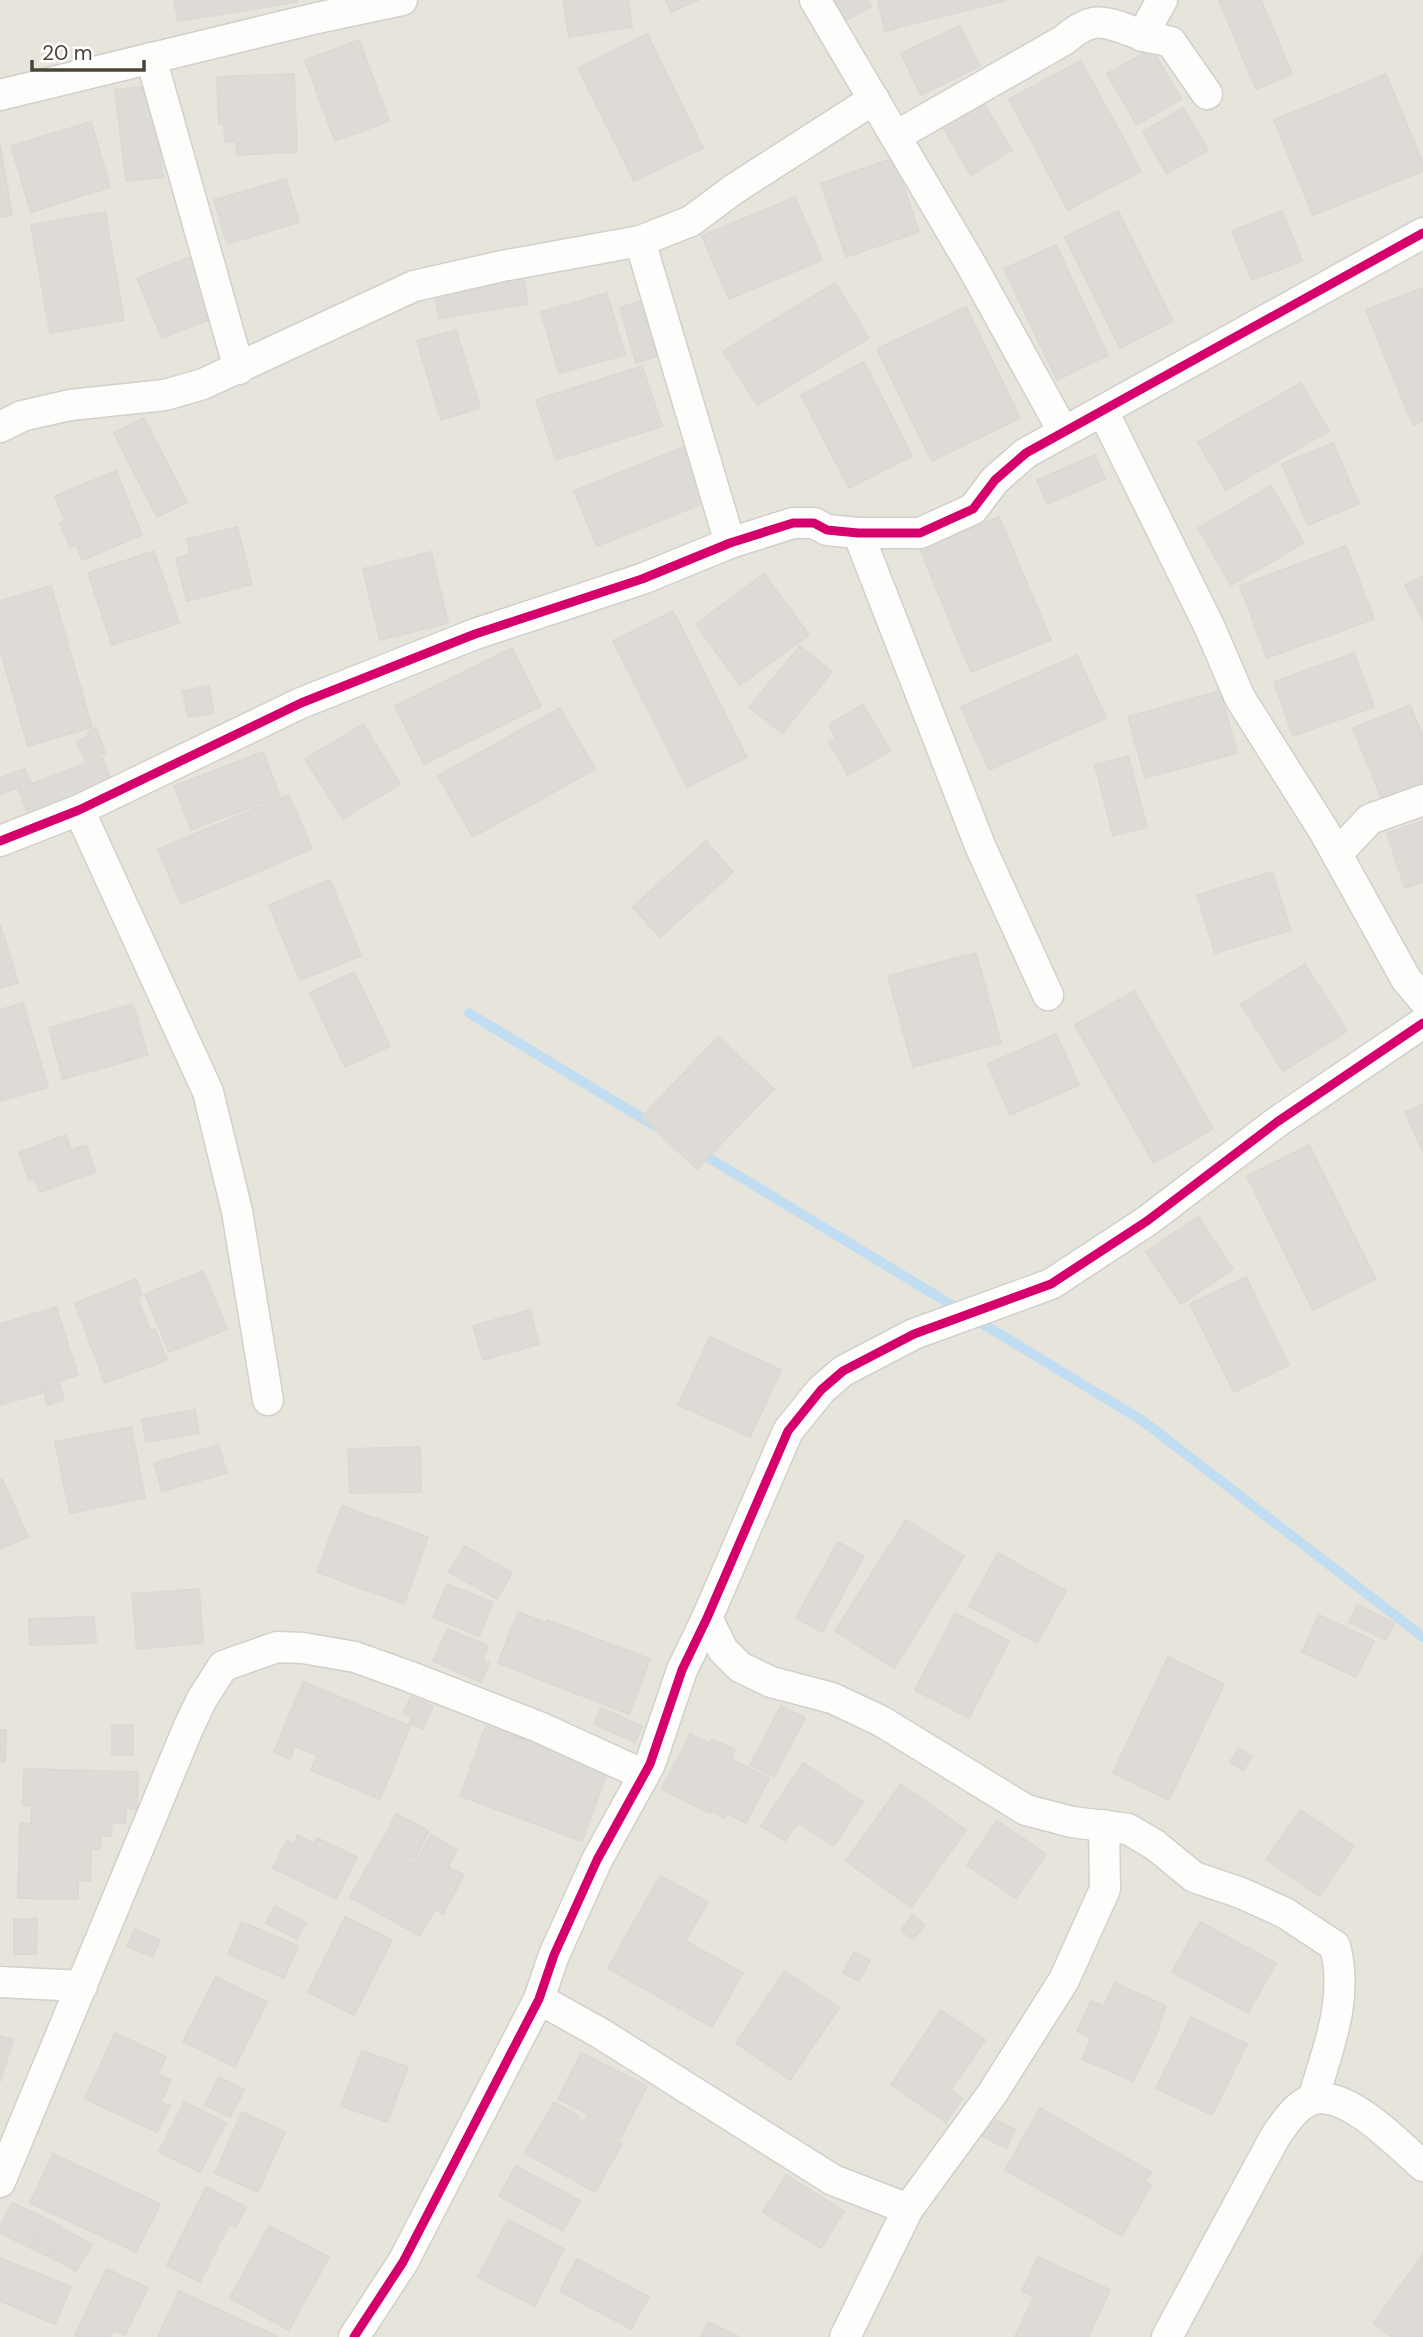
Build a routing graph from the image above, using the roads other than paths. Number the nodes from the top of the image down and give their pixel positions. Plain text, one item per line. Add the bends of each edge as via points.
1 (402, 0) edge
2 (815, 0) edge
3 (1162, 0) edge
4 (1142, 36) junction
5 (151, 58) junction
6 (1207, 94) dead end
7 (0, 95) edge
8 (874, 99) junction
9 (896, 136) junction
10 (1423, 233) edge
11 (640, 241) junction
12 (239, 369) junction
13 (0, 402) edge
14 (1103, 411) junction
15 (32, 414) junction
16 (0, 427) edge
17 (1063, 431) junction
18 (858, 533) junction
19 (730, 543) junction
20 (1423, 800) edge
21 (1310, 808) junction
22 (79, 810) junction
23 (1370, 819) junction
24 (0, 841) edge
25 (1337, 854) junction
26 (1048, 995) dead end
27 (1423, 999) edge
28 (1423, 1023) edge
29 (268, 1400) dead end
30 (706, 1618) junction
31 (644, 1775) junction
32 (1104, 1825) junction
33 (0, 1982) edge
34 (82, 1986) junction
35 (540, 1999) junction
36 (1313, 2099) junction
37 (1423, 2165) edge
38 (0, 2182) edge
39 (908, 2209) junction
40 (354, 2337) edge
41 (845, 2337) edge
42 (1167, 2337) edge

1 - 5 street
2 - 8 street
3 - 4 street
4 - 6 street via 1171,42
4 - 9 street via 1105,21 1080,27
5 - 7 street
5 - 12 street
8 - 9 street
8 - 11 street via 691,221
9 - 17 street
10 - 14 street
11 - 12 street via 414,286
11 - 19 street
12 - 15 street via 165,395 70,405
13 - 15 street
14 - 17 street
14 - 21 street via 1240,698
15 - 16 street
17 - 18 street via 995,480 973,509 920,533
18 - 19 street via 793,523
18 - 26 street via 981,848
19 - 22 street via 302,702
20 - 23 street
21 - 23 street
21 - 25 street
22 - 24 street
22 - 29 street via 208,1092 237,1211
23 - 25 street
25 - 27 street via 1406,979
28 - 30 street via 1277,1122 1147,1221 1051,1284 914,1334 843,1371 788,1431
30 - 31 street
30 - 32 street via 723,1650 740,1667 771,1682 832,1698 881,1721 1027,1810
31 - 34 street via 539,1727 355,1657 277,1647 248,1655 223,1666 202,1699
31 - 35 street via 597,1860 554,1955
32 - 36 street via 1128,1829 1194,1877 1285,1913 1335,1946 1341,1969 1339,2007
32 - 39 street via 1105,1889 1064,1980 992,2094
33 - 34 street
34 - 38 street
35 - 39 street via 833,2180
35 - 40 street via 403,2262
36 - 37 street via 1340,2101 1364,2115
36 - 42 street via 1292,2114 1275,2137
39 - 41 street

